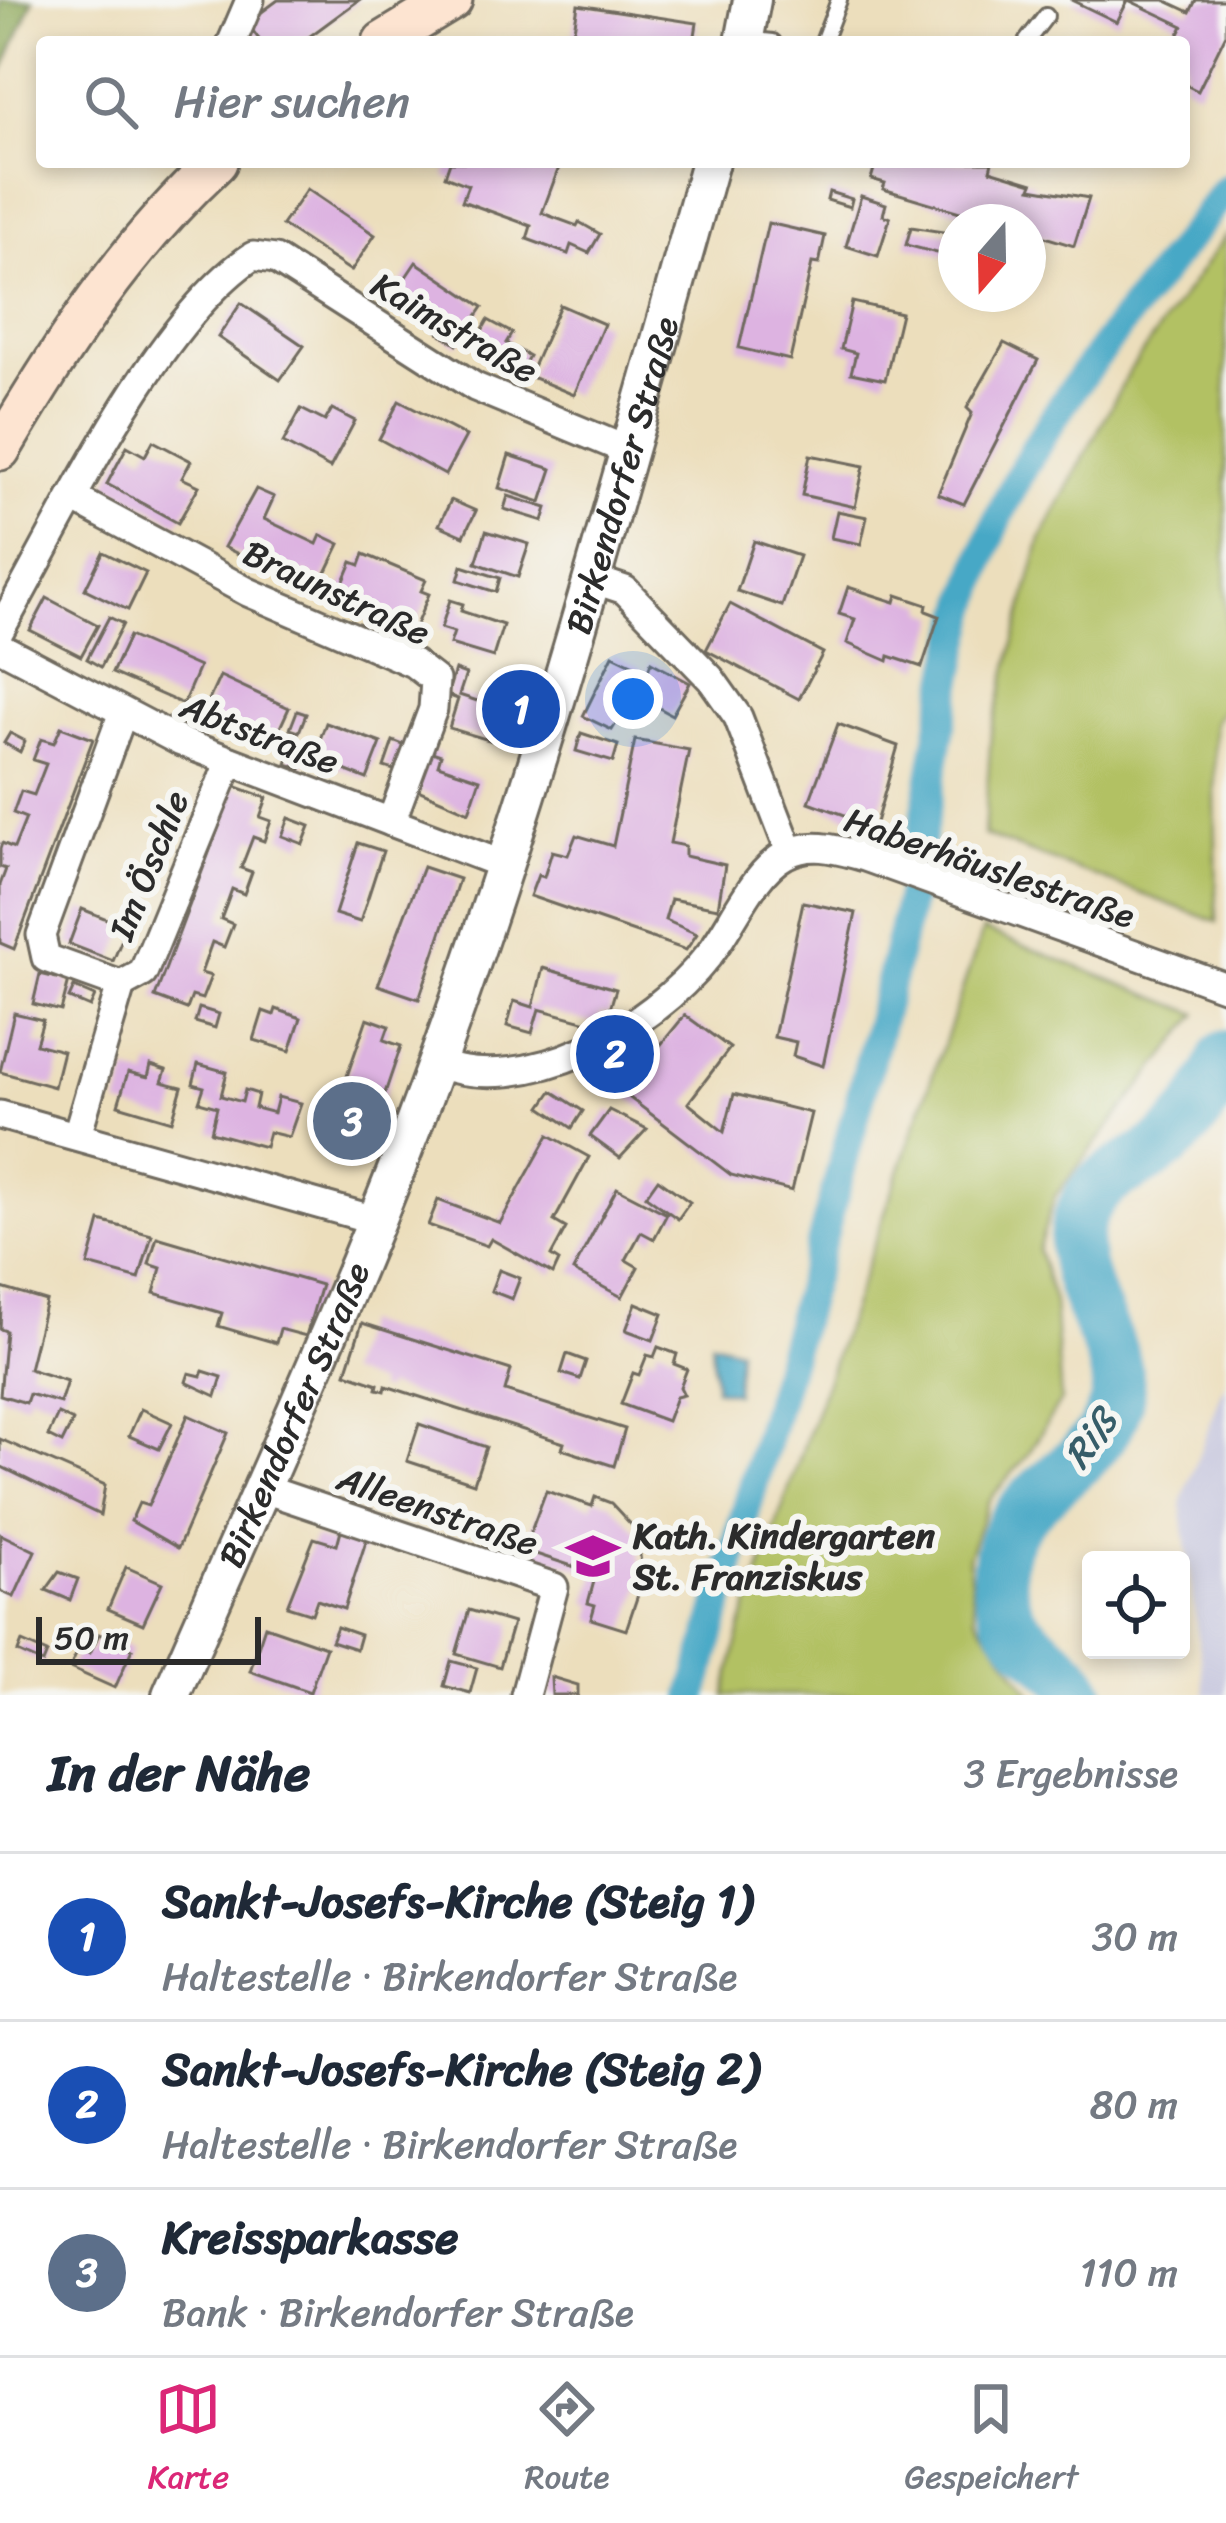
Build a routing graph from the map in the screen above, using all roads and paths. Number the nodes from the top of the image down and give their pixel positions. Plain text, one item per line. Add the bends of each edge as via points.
1 (250, 0) edge
2 (426, 0) edge
3 (452, 0) edge
4 (752, 0) edge
5 (838, 0) edge
6 (1046, 16) dead end
7 (235, 36) edge
8 (385, 36) edge
9 (389, 36) edge
10 (754, 36) edge
11 (825, 36) edge
12 (1031, 36) edge
13 (211, 168) edge
14 (708, 168) edge
15 (0, 450) edge
16 (629, 451) junction
17 (75, 499) junction
18 (589, 578) junction
19 (0, 630) edge
20 (0, 647) edge
21 (122, 715) junction
22 (230, 761) junction
23 (391, 822) junction
24 (790, 851) junction
25 (504, 866) junction
26 (121, 985) junction
27 (1226, 988) edge
28 (435, 1063) junction
29 (3, 1124) edge
30 (76, 1136) junction
31 (375, 1220) junction
32 (261, 1488) junction
33 (171, 1695) edge
34 (525, 1695) edge

1 - 7 street
2 - 8 main road
3 - 9 main road
4 - 10 street
5 - 11 lane
6 - 12 lane
13 - 15 main road via 144,233
14 - 16 street, Birkendorfer Straße
16 - 17 street, Kaimstraße via 475,387 275,259 253,256 200,302 152,367
16 - 18 street, Birkendorfer Straße
17 - 19 street
17 - 23 street, Braunstraße via 435,680 434,709
18 - 24 street, Haberhäuslestraße via 625,590 711,679 738,717
18 - 25 street, Birkendorfer Straße
20 - 21 street, Abtstraße
21 - 22 street, Abtstraße
21 - 26 street, Im Öschle via 40,947 46,958
22 - 23 street, Abtstraße
22 - 26 street, Im Öschle via 142,973
23 - 25 street, Abtstraße
24 - 27 street, Haberhäuslestraße via 831,848 866,857
24 - 28 street via 769,866 694,971 634,1026 505,1075 474,1076
25 - 28 street, Birkendorfer Straße
26 - 30 street, Im Öschle
28 - 31 street, Birkendorfer Straße
29 - 30 street
30 - 31 street
31 - 32 street, Birkendorfer Straße
32 - 33 street, Birkendorfer Straße
32 - 34 street, Alleenstraße via 554,1587

